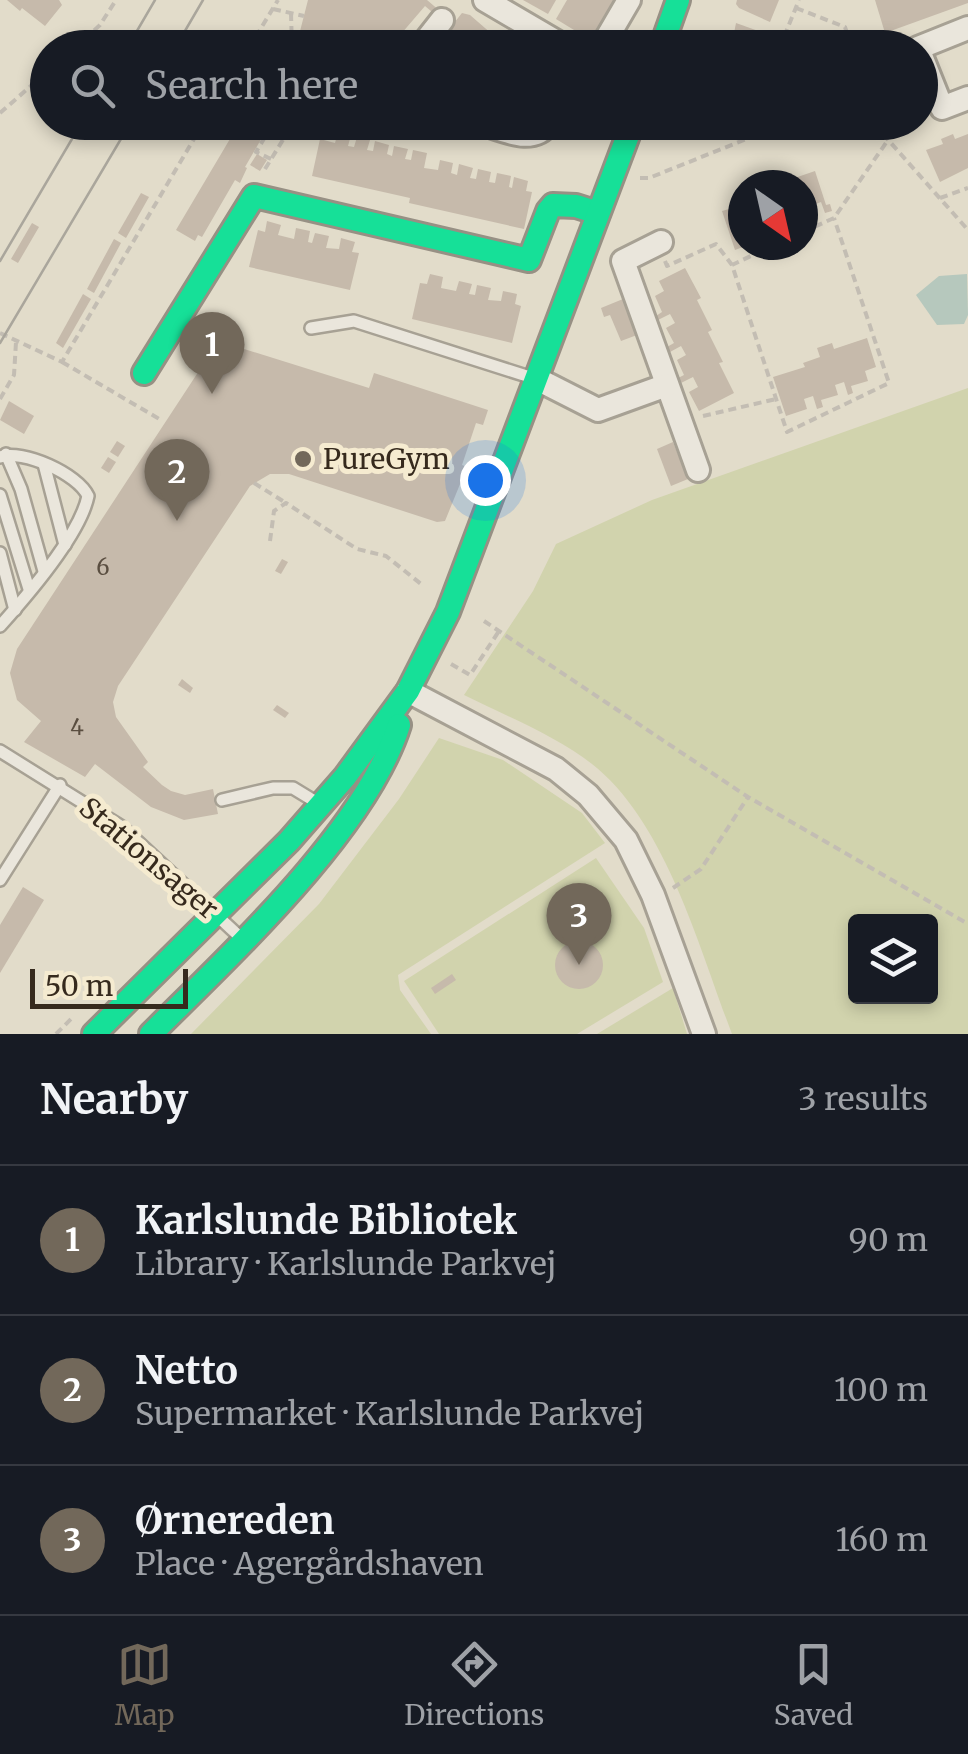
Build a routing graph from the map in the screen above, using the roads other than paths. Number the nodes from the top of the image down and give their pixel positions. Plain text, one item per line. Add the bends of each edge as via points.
1 (485, 0) edge
2 (628, 0) edge
3 (678, 0) edge
4 (968, 28) edge
5 (536, 30) edge
6 (612, 30) edge
7 (667, 30) edge
8 (938, 41) edge
9 (938, 98) edge
10 (968, 98) edge
11 (627, 140) edge
12 (598, 213) junction
13 (659, 244) road end
14 (310, 328) dead end
15 (144, 373) dead end
16 (537, 379) junction
17 (666, 385) junction
18 (3, 455) edge
19 (44, 464) junction
20 (698, 470) dead end
21 (0, 495) edge
22 (64, 545) junction
23 (0, 553) edge
24 (44, 572) junction
25 (29, 589) junction
26 (15, 610) junction
27 (0, 626) edge
28 (408, 692) junction
29 (0, 751) edge
30 (60, 785) junction
31 (222, 800) dead end
32 (321, 806) junction
33 (345, 821) junction
34 (0, 880) edge
35 (216, 914) junction
36 (243, 940) junction
37 (94, 1034) edge
38 (151, 1034) edge
39 (704, 1034) edge

1 - 5 street
2 - 6 street
3 - 7 street
4 - 8 street
9 - 10 street via 942,108
11 - 12 street
12 - 15 street via 564,201 553,204 529,260 254,196
12 - 16 street
13 - 17 street via 623,261
14 - 16 lane via 354,321
16 - 17 street via 598,410
16 - 28 street via 448,612
17 - 20 street
18 - 19 lane
18 - 24 lane via 21,489
19 - 22 lane
19 - 22 lane via 76,479 88,496
21 - 25 lane
22 - 24 lane
23 - 26 lane
24 - 25 lane
25 - 26 lane
26 - 27 lane
28 - 32 street
28 - 33 street via 394,745
28 - 39 street via 556,769 588,794 626,840 653,895
29 - 30 lane, Stationsager
30 - 34 lane
30 - 35 lane, Stationsager via 122,827
31 - 32 lane via 293,788
32 - 33 lane
32 - 35 street
33 - 36 street
35 - 36 lane, Stationsager
35 - 37 street
36 - 38 street

